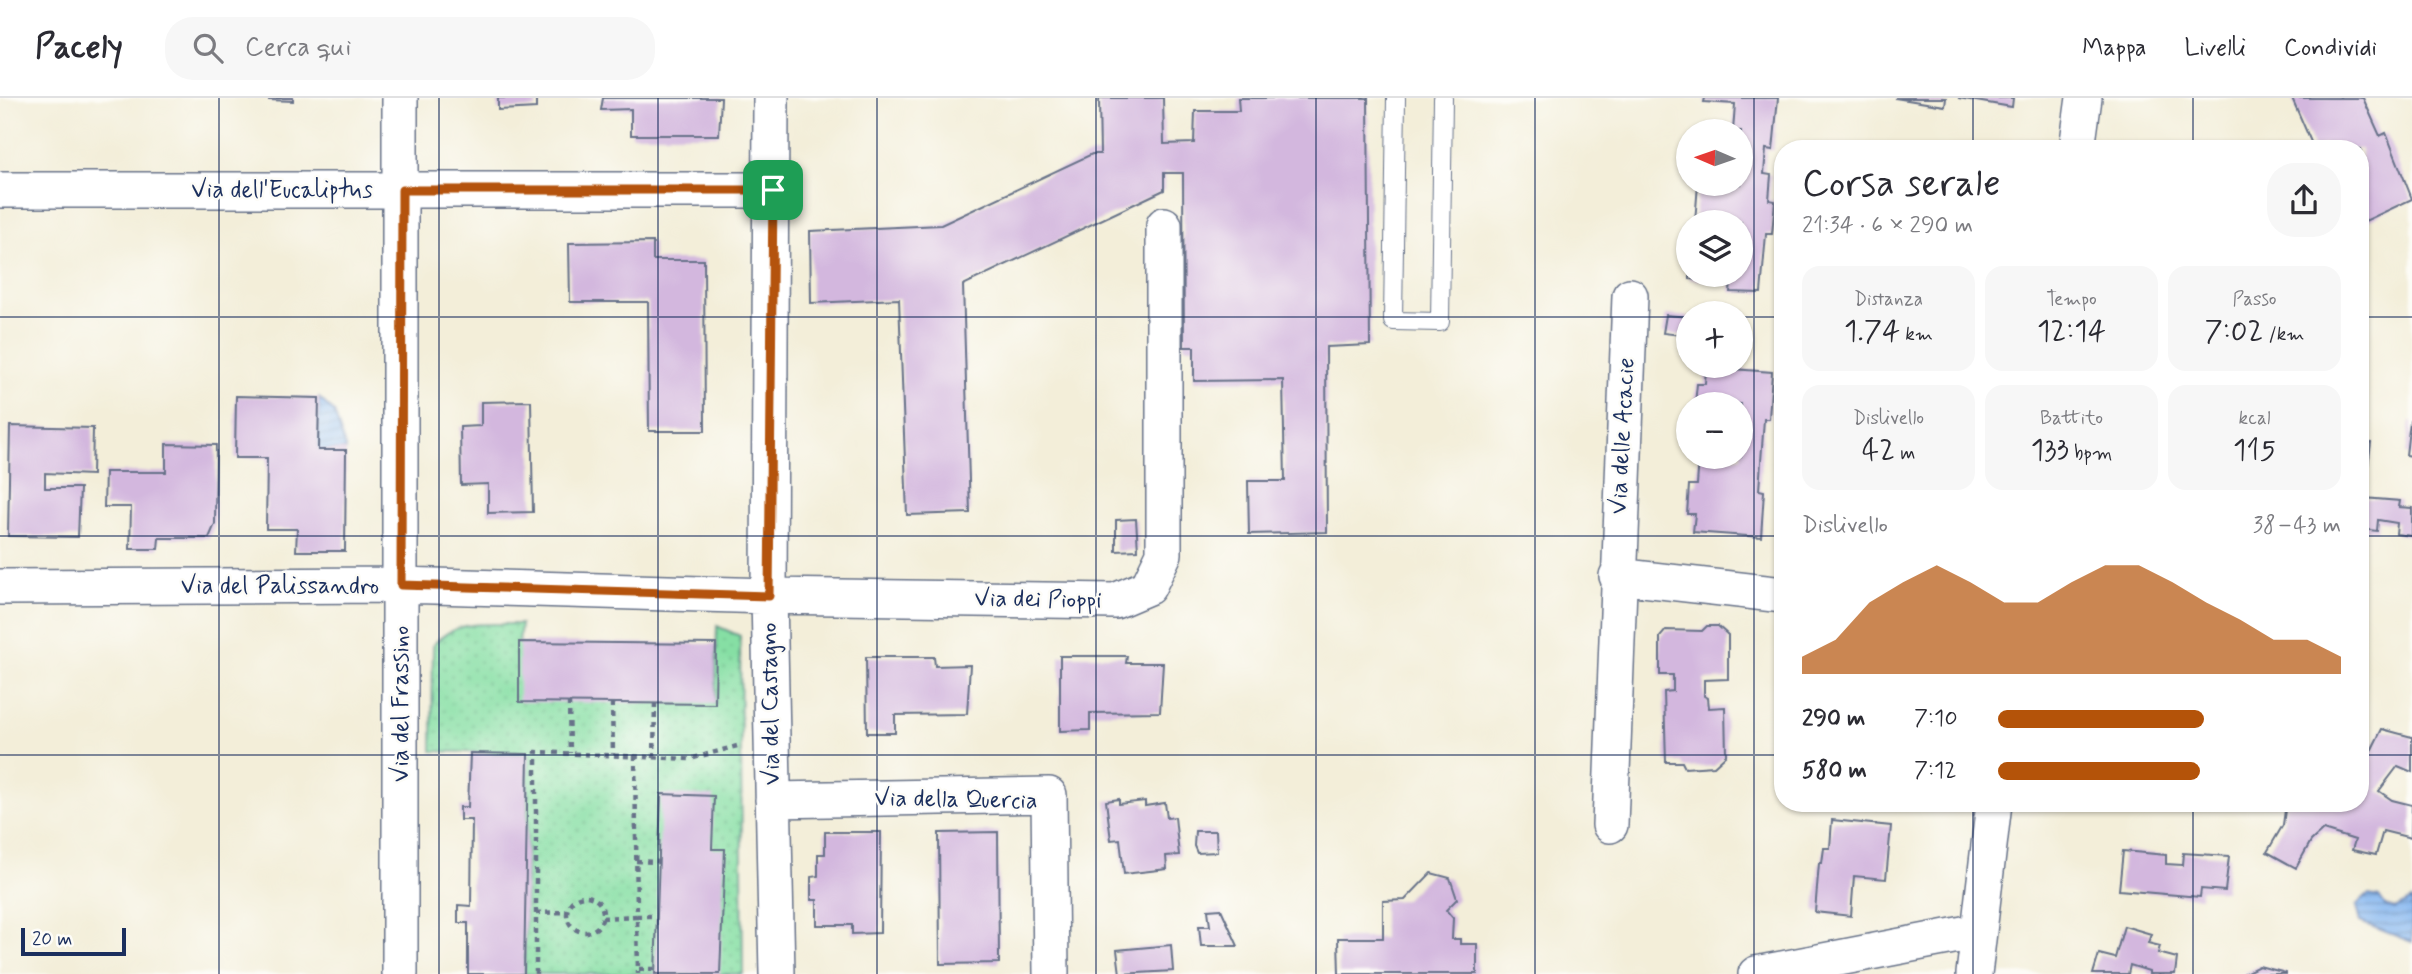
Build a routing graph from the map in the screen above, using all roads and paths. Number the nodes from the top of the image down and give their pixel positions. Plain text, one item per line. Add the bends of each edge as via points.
1 (400, 98) edge
2 (771, 98) edge
3 (1396, 98) edge
4 (1443, 98) edge
5 (2084, 98) edge
6 (2078, 140) edge
7 (0, 190) edge
8 (402, 190) junction
9 (773, 190) junction
10 (1164, 225) dead end
11 (1630, 296) dead end
12 (1617, 576) junction
13 (401, 585) junction
14 (0, 587) edge
15 (1774, 594) edge
16 (769, 596) junction
17 (569, 702) dead end
18 (612, 703) dead end
19 (655, 703) dead end
20 (746, 744) dead end
21 (570, 752) junction
22 (613, 754) junction
23 (635, 755) junction
24 (654, 758) junction
25 (773, 800) junction
26 (1993, 812) edge
27 (1610, 825) dead end
28 (636, 861) junction
29 (659, 862) dead end
30 (567, 912) junction
31 (536, 913) junction
32 (637, 916) junction
33 (657, 916) dead end
34 (602, 918) junction
35 (1979, 931) junction
36 (655, 969) dead end
37 (638, 971) edge
38 (400, 974) edge
39 (536, 974) edge
40 (777, 974) edge
41 (1051, 974) edge
42 (1756, 974) edge
43 (1974, 974) edge

1 - 8 street, Via del Frassino
2 - 9 street, Via del Castagno
3 - 4 lane via 1393,321 1440,322
5 - 6 street
7 - 8 street, Via dell'Eucaliptus
8 - 9 street, Via dell'Eucaliptus
8 - 13 street, Via del Frassino
9 - 16 street, Via del Castagno
10 - 16 street, Via dei Pioppi via 1164,554 1148,587 1115,601
11 - 12 street, Via delle Acacie
12 - 15 street
12 - 27 street, Via delle Acacie
13 - 14 street, Via del Palissandro
13 - 16 street, Via del Palissandro
13 - 38 street, Via del Frassino
16 - 25 street, Via del Castagno
17 - 21 path
18 - 22 path
19 - 24 path
20 - 24 path via 690,760
21 - 22 path
21 - 31 path via 536,752
22 - 23 path
23 - 24 path
23 - 28 path
25 - 40 street, Via del Castagno
25 - 41 street, Via della Quercia via 1049,795
26 - 35 street
28 - 29 path
28 - 32 path
30 - 31 path
30 - 34 path via 569,923 583,932 594,929
30 - 34 path via 572,901 589,897 599,904
31 - 39 path
32 - 33 path
32 - 34 path
32 - 37 path
35 - 42 street
35 - 43 street
36 - 37 path

